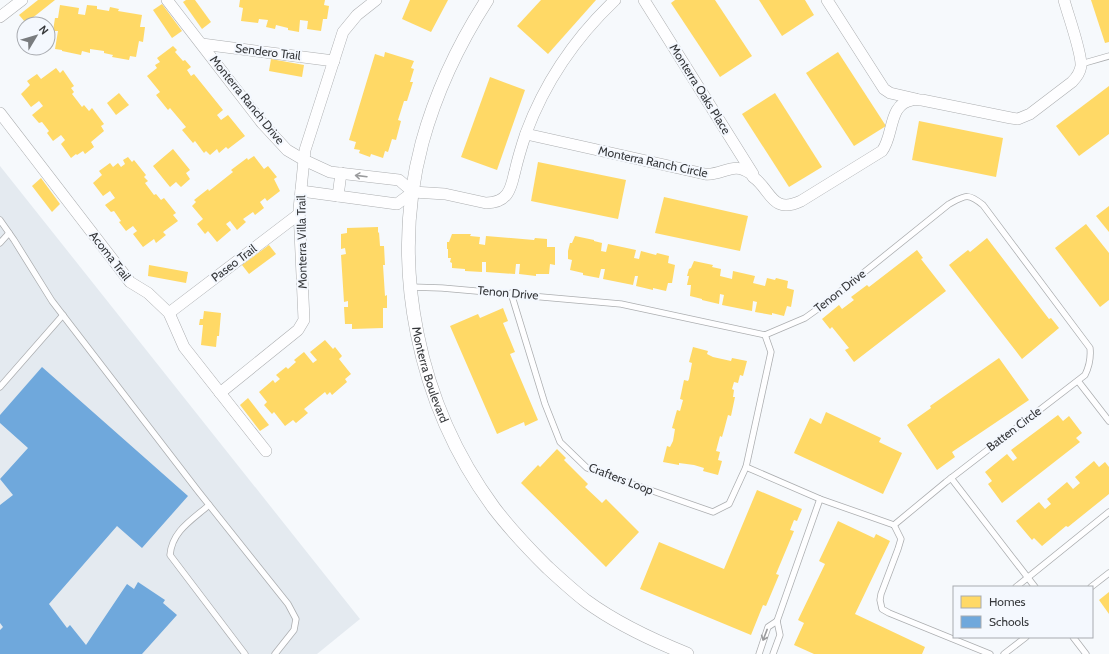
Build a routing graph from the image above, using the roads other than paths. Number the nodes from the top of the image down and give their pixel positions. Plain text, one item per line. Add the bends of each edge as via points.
1 (22, 0) edge
2 (167, 0) edge
3 (376, 0) edge
4 (487, 0) edge
5 (615, 0) edge
6 (644, 0) edge
7 (827, 0) edge
8 (1064, 0) edge
9 (0, 17) edge
10 (202, 44) junction
11 (1109, 56) edge
12 (334, 61) junction
13 (1081, 64) junction
14 (922, 100) junction
15 (0, 113) edge
16 (526, 134) junction
17 (304, 160) junction
18 (341, 173) junction
19 (756, 179) junction
20 (301, 191) junction
21 (413, 192) junction
22 (338, 196) junction
23 (299, 214) junction
24 (0, 220) edge
25 (9, 233) junction
26 (0, 243) edge
27 (411, 287) junction
28 (511, 293) junction
29 (169, 313) junction
30 (63, 315) junction
31 (765, 335) junction
32 (1078, 381) junction
33 (0, 387) edge
34 (220, 393) junction
35 (1109, 421) edge
36 (266, 451) dead end
37 (746, 467) junction
38 (951, 478) junction
39 (820, 499) junction
40 (210, 505) junction
41 (1109, 512) edge
42 (894, 525) junction
43 (1109, 573) edge
44 (1028, 578) junction
45 (1017, 586) edge
46 (1034, 586) edge
47 (1092, 586) edge
48 (777, 621) junction
49 (952, 636) edge
50 (956, 638) edge
51 (1025, 638) edge
52 (1074, 638) edge
53 (245, 654) edge
54 (275, 654) edge
55 (687, 654) edge
56 (758, 654) edge
57 (773, 654) edge
58 (990, 654) edge
59 (1004, 654) edge
60 (1086, 654) edge

1 - 9 street
2 - 10 street, Monterra Ranch Drive
3 - 12 street, Monterra Villa Trail via 357,15 343,32
4 - 21 street, Monterra Boulevard via 460,45 438,94 422,145
5 - 16 street via 587,28 559,66 536,108
6 - 19 street, Monterra Oaks Place
7 - 14 street via 884,89 894,94
8 - 13 street
10 - 12 street, Sendero Trail
10 - 17 street, Monterra Ranch Drive via 262,123 288,150
11 - 13 lane
12 - 17 street, Monterra Villa Trail via 306,146
13 - 14 street, Monterra Ranch Circle via 1078,76 1072,82 1030,114 1018,119
14 - 19 street, Monterra Ranch Circle via 908,101 898,109 887,144 882,151 801,201 787,205 776,202
15 - 29 street, Acoma Trail via 130,282
16 - 19 street, Monterra Ranch Circle via 705,174 740,168 748,171
16 - 21 street via 510,188 499,200 486,203 445,194
17 - 18 street, Monterra Ranch Drive via 330,172
17 - 20 street, Monterra Villa Trail
21 -> 18 street, Monterra Ranch Drive via 399,180
18 - 22 street
20 - 22 street
20 - 23 street, Monterra Villa Trail
21 - 22 street via 397,204
21 - 27 street, Monterra Boulevard via 410,224
23 - 29 street, Paseo Trail
23 - 34 street, Monterra Villa Trail via 304,320 298,330
24 - 25 lane
25 - 26 lane
25 - 30 lane
27 - 28 lane, Tenon Drive
27 - 55 street, Monterra Boulevard via 417,335 433,394 460,453 509,527 531,551 586,601 659,643
28 - 31 lane, Tenon Drive via 621,304
28 - 37 lane, Crafters Loop via 545,404 560,442 587,468 714,512 729,504
29 - 34 street, Acoma Trail via 184,347
30 - 33 lane
30 - 40 lane
31 - 32 lane, Tenon Drive via 805,318 949,204 963,197 973,197 983,205 1090,348 1090,365
31 - 37 lane, Crafters Loop via 771,352
32 - 35 lane
32 - 38 lane, Batten Circle
34 - 36 street, Acoma Trail
37 - 39 lane
38 - 42 lane, Batten Circle
38 - 44 lane
39 - 42 lane
39 - 48 lane
40 - 53 lane via 182,528 171,544 170,555
40 - 54 lane via 288,604 296,619 294,630
41 - 44 lane
42 - 49 lane via 900,539 881,594 882,609 889,614
43 - 47 lane
44 - 45 lane
44 - 46 lane
48 -> 56 lane via 768,627
48 - 57 lane via 780,635
50 - 58 lane
51 - 59 lane
52 - 60 lane

